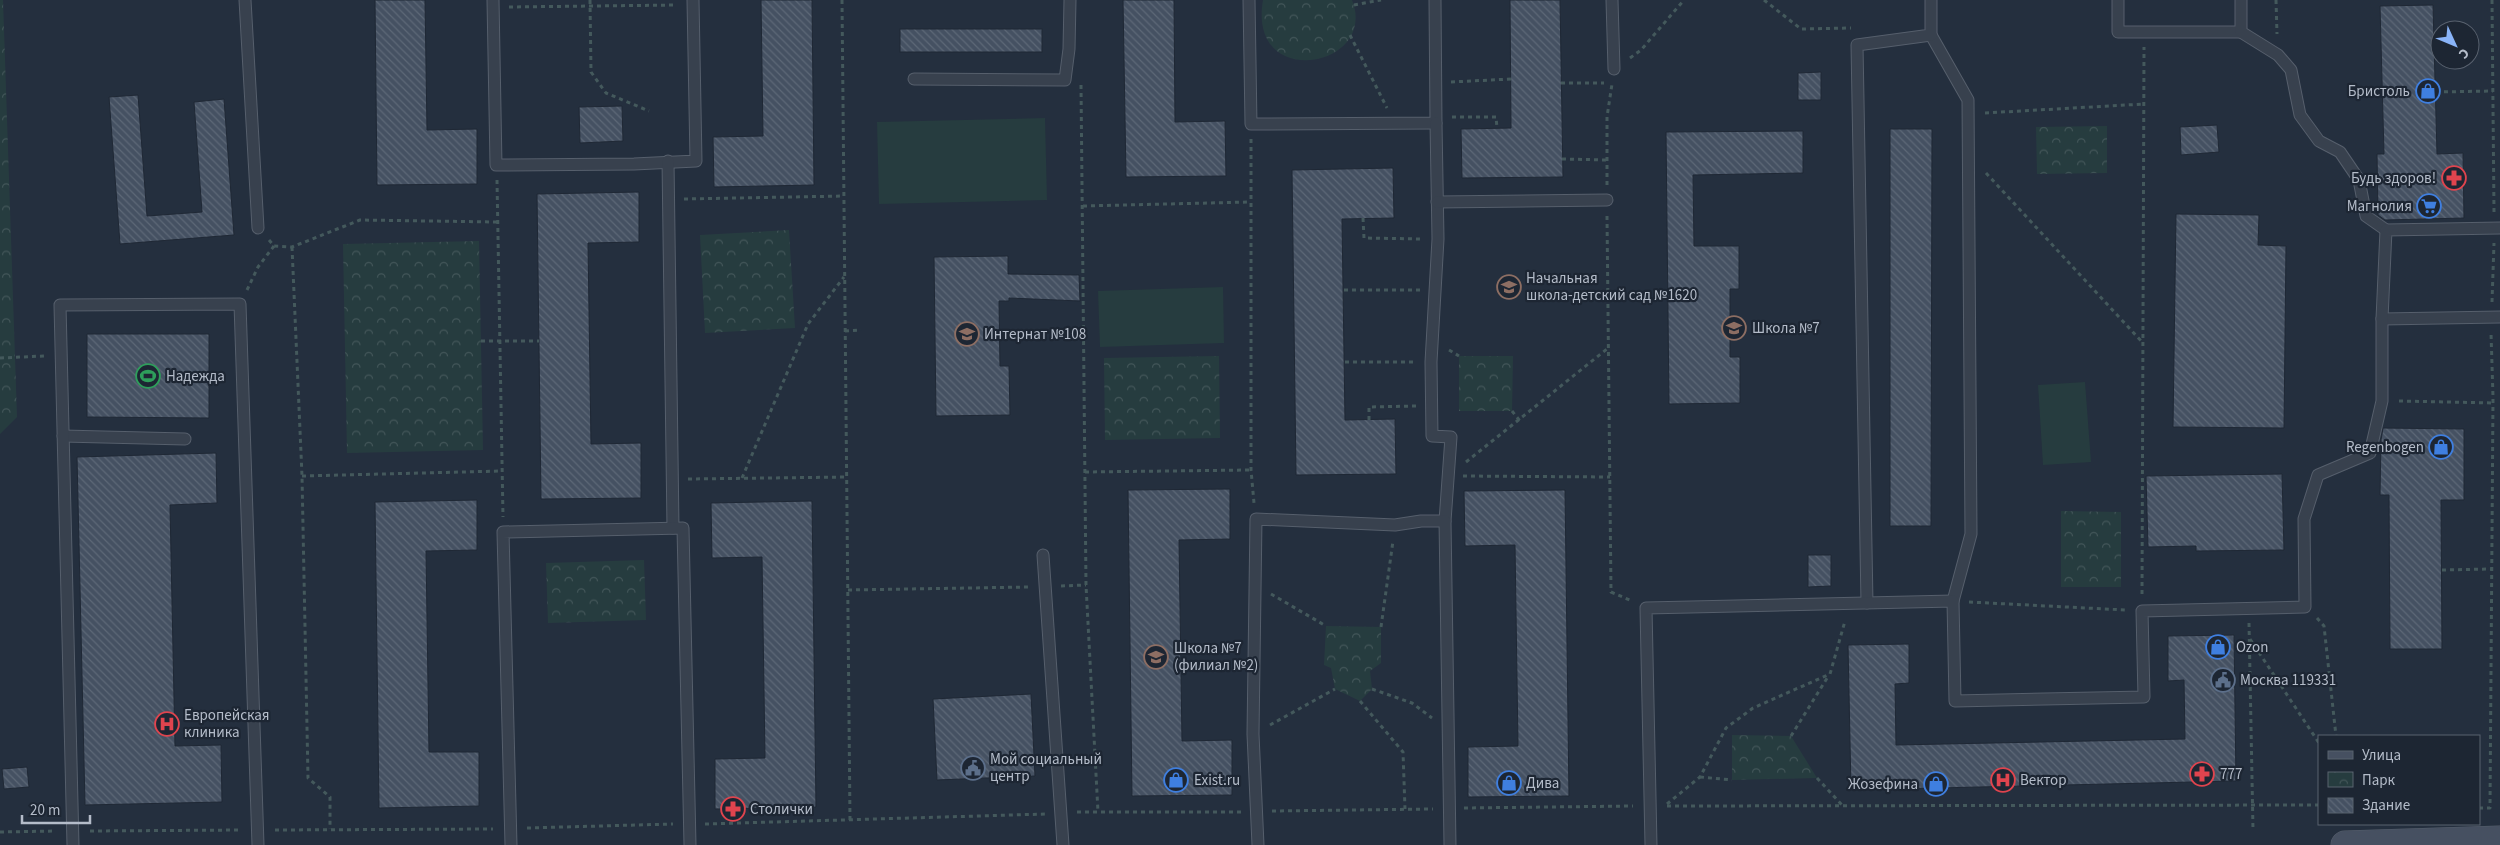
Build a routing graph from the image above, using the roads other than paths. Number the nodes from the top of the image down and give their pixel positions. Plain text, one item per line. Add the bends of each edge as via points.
1 (244, 0) edge
2 (1070, 0) edge
3 (1249, 0) edge
4 (1434, 0) edge
5 (1612, 0) edge
6 (1931, 0) edge
7 (2118, 0) edge
8 (2241, 0) edge
9 (693, 2) edge
10 (493, 4) edge
11 (2241, 32) junction
12 (1931, 35) junction
13 (1614, 69) road end
14 (914, 79) dead end
15 (1436, 120) junction
16 (668, 161) junction
17 (1607, 200) road end
18 (1437, 202) junction
19 (258, 228) dead end
20 (2497, 228) edge
21 (2386, 230) junction
22 (2496, 317) edge
23 (2382, 319) junction
24 (62, 436) junction
25 (185, 439) dead end
26 (1445, 521) junction
27 (673, 528) junction
28 (1043, 555) dead end
29 (1954, 601) junction
30 (1868, 603) junction
31 (2500, 840) edge
32 (73, 845) edge
33 (258, 845) edge
34 (510, 845) edge
35 (690, 845) edge
36 (1063, 845) edge
37 (1258, 845) edge
38 (1450, 845) edge
39 (1651, 845) edge
40 (2345, 845) edge

1 - 19 lane
2 - 14 lane via 1065,80
3 - 15 lane via 1251,124
4 - 15 lane
5 - 13 lane
6 - 12 lane
7 - 11 lane via 2118,32
8 - 11 lane
9 - 16 lane via 696,161
10 - 16 lane via 496,165
11 - 21 lane via 2278,55 2291,70 2300,115 2319,141 2340,152 2359,180 2366,216
12 - 29 lane via 1968,100 1971,534
12 - 30 lane via 1857,45
15 - 18 lane
16 - 27 lane
17 - 18 lane
18 - 26 lane via 1431,362 1432,436 1451,437
20 - 21 lane
21 - 23 lane
22 - 23 lane
23 - 29 lane via 2382,401 2370,453 2318,475 2304,519 2305,607 2142,611 2144,697 1955,701
24 - 25 lane
24 - 32 lane
24 - 33 lane via 60,304 240,304
26 - 37 lane via 1395,525 1256,519 1253,734
26 - 38 lane
27 - 34 lane via 503,532
27 - 35 lane via 683,528
28 - 36 lane
29 - 30 lane
30 - 39 lane via 1646,608
31 - 40 street

